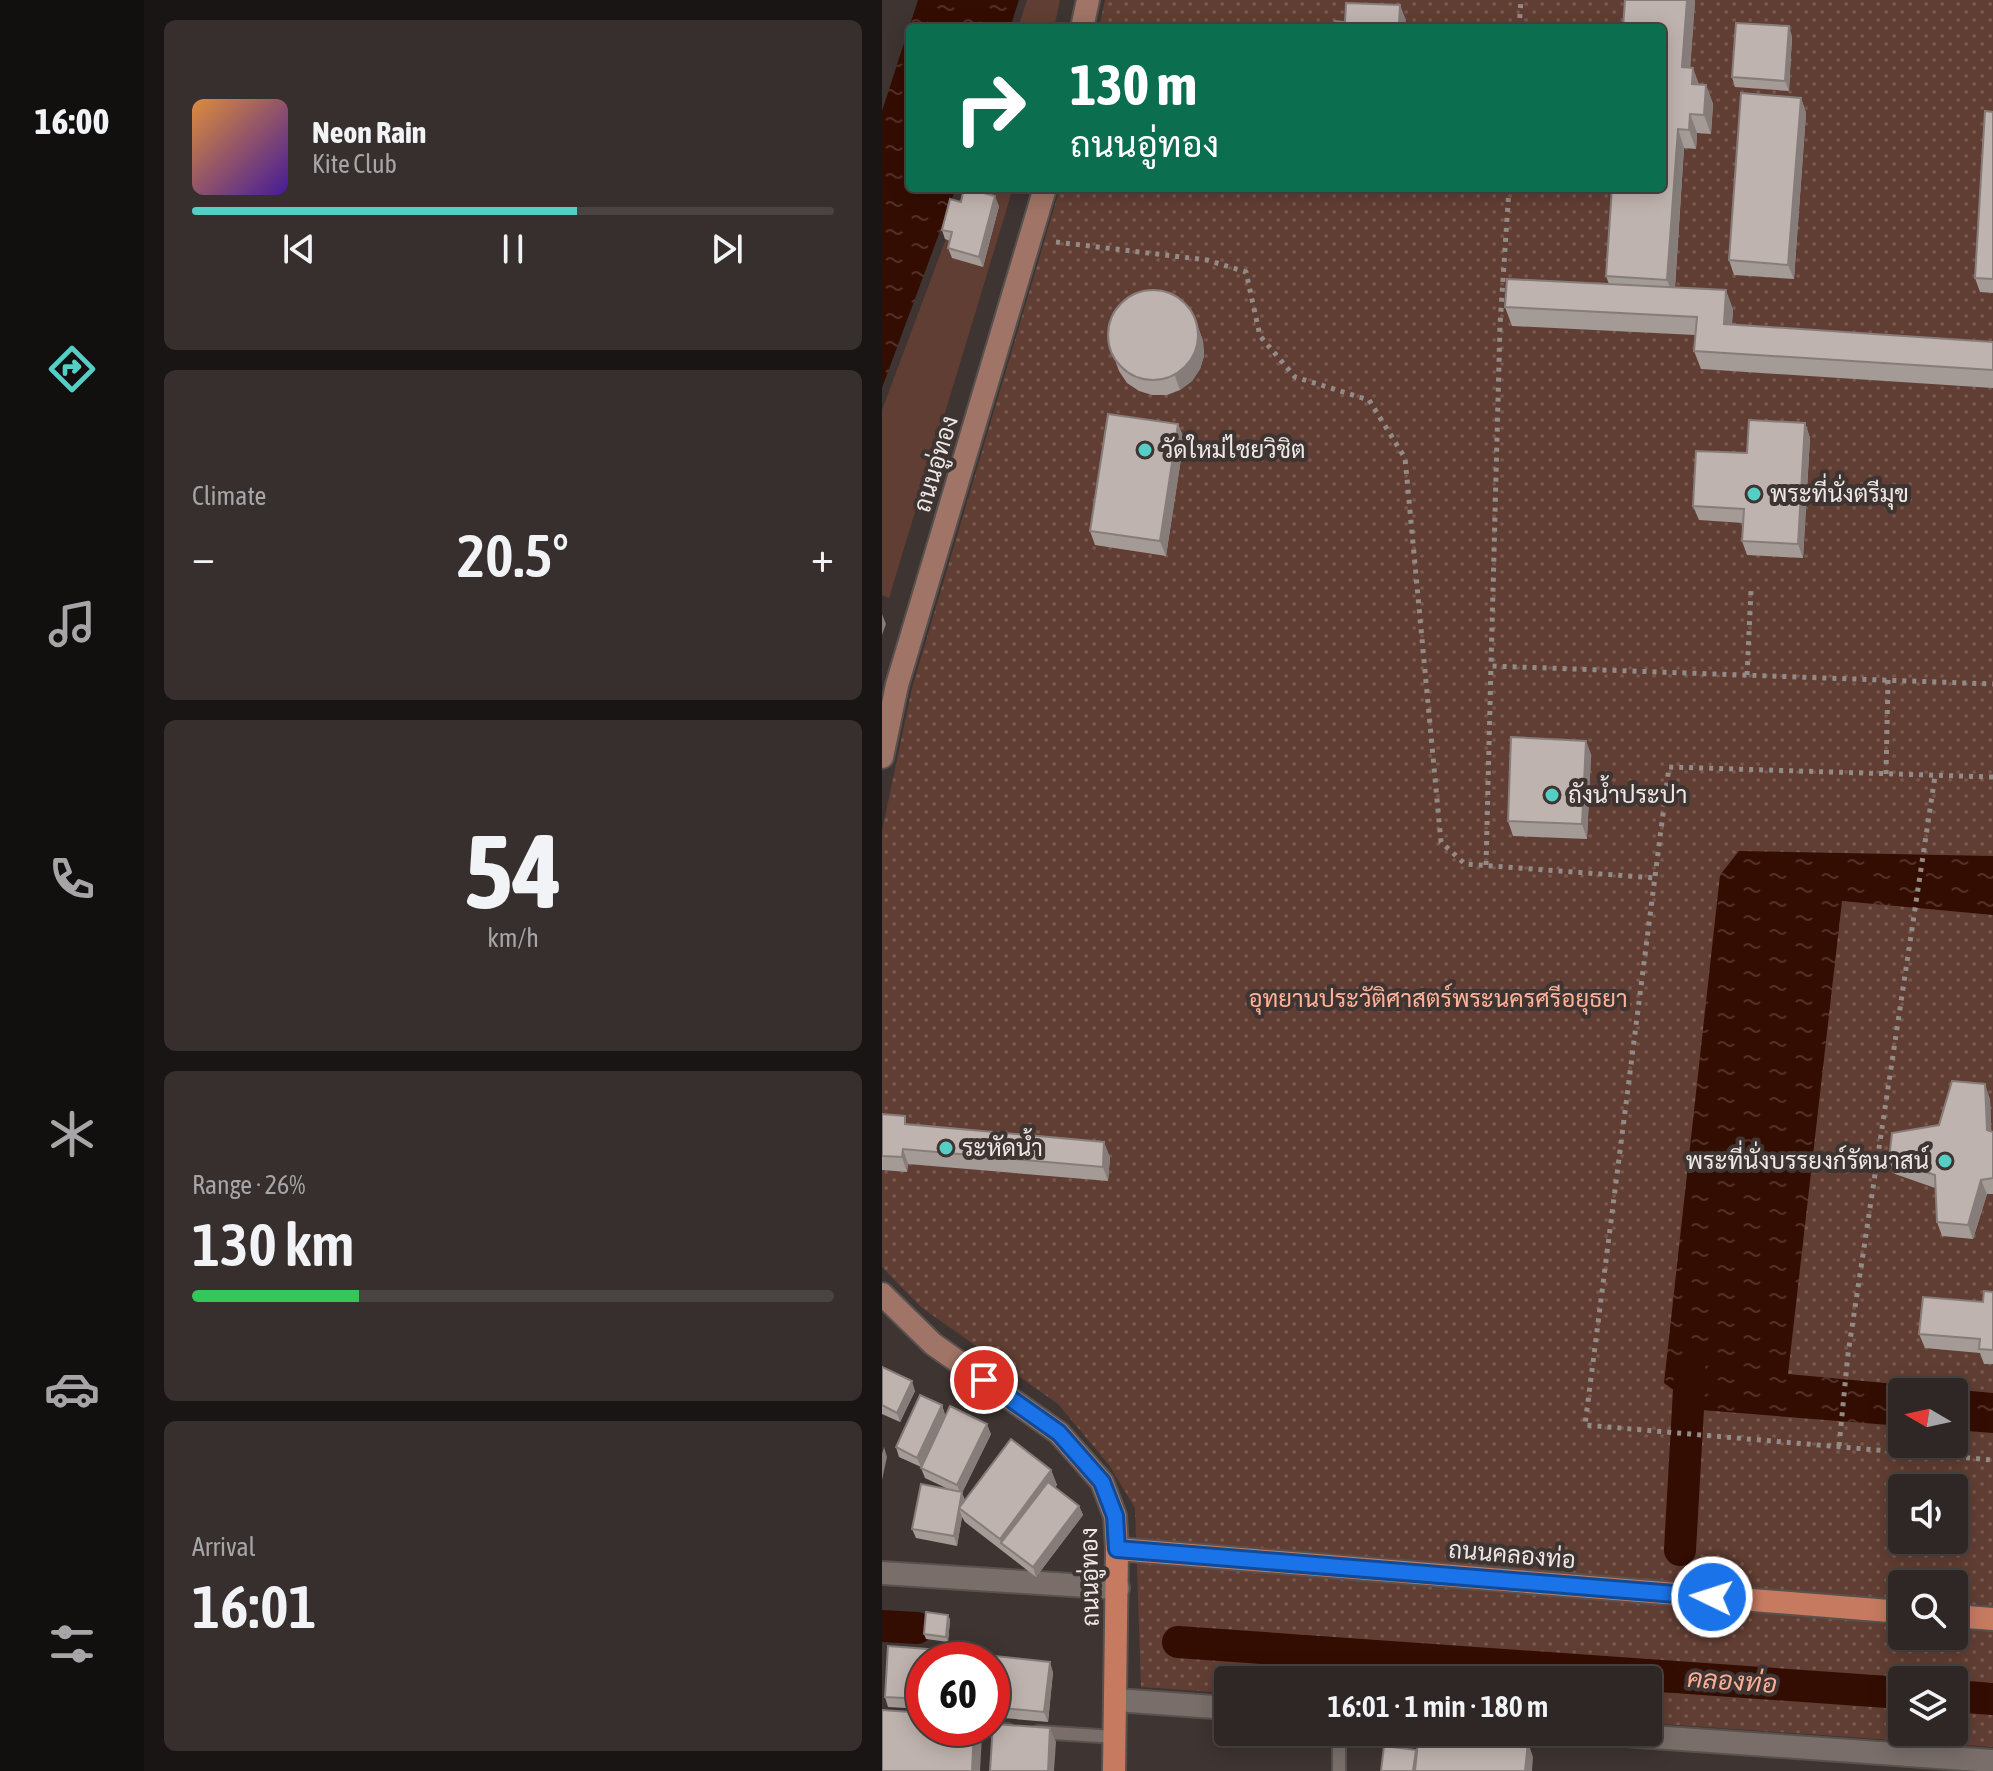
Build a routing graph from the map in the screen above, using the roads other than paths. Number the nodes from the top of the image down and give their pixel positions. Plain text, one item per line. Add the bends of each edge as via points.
1 (1088, 0) edge
2 (1083, 24) edge
3 (1044, 192) edge
4 (882, 757) edge
5 (882, 1294) edge
6 (1117, 1549) junction
7 (882, 1573) edge
8 (1118, 1588) junction
9 (1888, 1611) edge
10 (1968, 1617) edge
11 (1993, 1619) edge
12 (1116, 1700) junction
13 (1214, 1707) edge
14 (1010, 1731) edge
15 (1115, 1737) junction
16 (1662, 1738) edge
17 (1339, 1746) edge
18 (1993, 1761) edge
19 (1114, 1771) edge
20 (1339, 1771) edge

1 - 2 main road
3 - 4 main road, ถนนอู่ทอง via 897,685
5 - 6 main road, ถนนอู่ทอง via 933,1344 1059,1433 1102,1482 1115,1516
6 - 8 main road, ถนนอู่ทอง
6 - 9 main road, ถนนคลองท่อ
7 - 8 street
8 - 12 main road, ถนนอู่ทอง
10 - 11 main road
12 - 13 street
12 - 15 main road, ถนนอู่ทอง
14 - 15 lane
15 - 19 main road, ถนนอู่ทอง
16 - 18 street
17 - 20 lane

